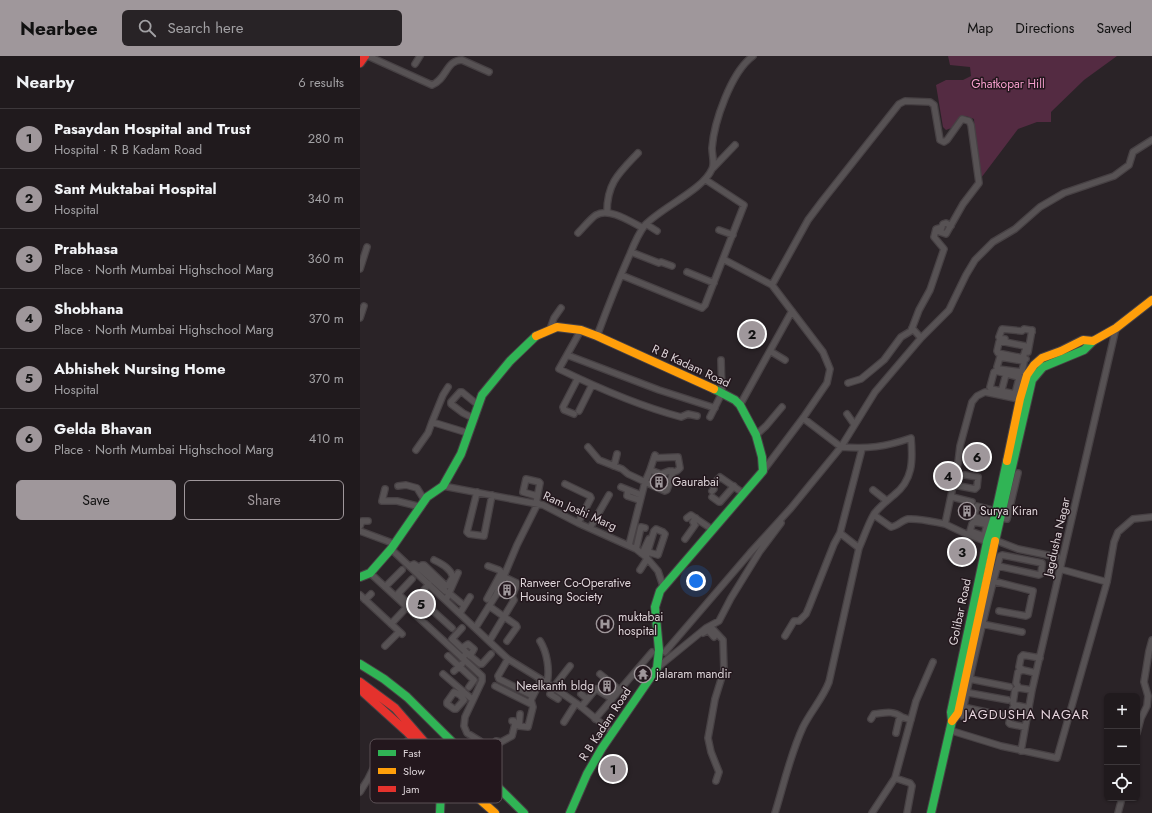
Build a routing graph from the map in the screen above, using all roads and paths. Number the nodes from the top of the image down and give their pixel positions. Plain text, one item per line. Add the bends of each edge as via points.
1 (420, 56) edge
2 (457, 56) edge
3 (753, 56) edge
4 (363, 58) edge
5 (453, 62) junction
6 (415, 64) dead end
7 (489, 72) dead end
8 (1152, 140) edge
9 (736, 145) dead end
10 (638, 153) dead end
11 (713, 168) junction
12 (706, 180) junction
13 (607, 212) junction
14 (645, 226) junction
15 (719, 230) dead end
16 (657, 231) dead end
17 (578, 233) dead end
18 (733, 235) junction
19 (367, 247) dead end
20 (631, 252) junction
21 (723, 259) junction
22 (672, 266) dead end
23 (360, 269) edge
24 (687, 272) dead end
25 (621, 275) junction
26 (714, 283) junction
27 (772, 285) junction
28 (1152, 300) edge
29 (364, 306) dead end
30 (561, 308) dead end
31 (792, 311) junction
32 (360, 318) edge
33 (912, 328) junction
34 (1116, 328) junction
35 (550, 329) junction
36 (581, 330) junction
37 (597, 336) junction
38 (921, 338) junction
39 (1028, 343) junction
40 (770, 352) junction
41 (567, 355) junction
42 (1025, 359) junction
43 (721, 360) dead end
44 (785, 360) dead end
45 (1006, 374) junction
46 (1026, 377) junction
47 (578, 378) junction
48 (848, 383) dead end
49 (592, 384) junction
50 (448, 388) dead end
51 (722, 392) junction
52 (1001, 393) junction
53 (1024, 400) junction
54 (478, 405) junction
55 (740, 405) junction
56 (782, 407) dead end
57 (715, 408) junction
58 (847, 414) dead end
59 (697, 416) dead end
60 (710, 417) dead end
61 (473, 418) junction
62 (803, 418) junction
63 (432, 422) junction
64 (854, 424) junction
65 (468, 433) junction
66 (756, 435) junction
67 (588, 447) dead end
68 (841, 447) junction
69 (862, 449) junction
70 (416, 450) dead end
71 (618, 454) dead end
72 (614, 466) junction
73 (650, 470) junction
74 (672, 471) junction
75 (763, 471) junction
76 (1018, 473) dead end
77 (964, 475) dead end
78 (645, 482) junction
79 (565, 484) dead end
80 (954, 485) junction
81 (398, 486) dead end
82 (443, 486) junction
83 (734, 486) junction
84 (621, 487) dead end
85 (385, 489) dead end
86 (873, 490) dead end
87 (477, 492) junction
88 (728, 493) junction
89 (743, 493) junction
90 (492, 495) junction
91 (609, 495) dead end
92 (537, 496) dead end
93 (640, 497) junction
94 (952, 497) junction
95 (737, 500) junction
96 (887, 501) junction
97 (972, 502) dead end
98 (537, 503) junction
99 (423, 504) junction
100 (791, 508) junction
101 (874, 515) junction
102 (1152, 517) edge
103 (994, 519) junction
104 (368, 521) dead end
105 (578, 523) junction
106 (945, 524) junction
107 (360, 526) edge
108 (590, 528) junction
109 (713, 530) junction
110 (360, 531) edge
111 (840, 533) junction
112 (685, 539) dead end
113 (638, 541) junction
114 (991, 541) junction
115 (646, 544) junction
116 (629, 545) junction
117 (393, 546) junction
118 (859, 548) junction
119 (636, 549) junction
120 (646, 555) junction
121 (1057, 557) dead end
122 (434, 560) dead end
123 (410, 566) junction
124 (488, 566) dead end
125 (998, 566) junction
126 (419, 568) junction
127 (1060, 569) junction
128 (402, 570) dead end
129 (640, 570) dead end
130 (458, 572) dead end
131 (370, 573) junction
132 (502, 576) junction
133 (360, 577) edge
134 (412, 579) dead end
135 (993, 582) junction
136 (1107, 582) junction
137 (429, 584) junction
138 (663, 586) junction
139 (385, 587) junction
140 (447, 592) junction
141 (371, 594) dead end
142 (493, 594) junction
143 (360, 595) edge
144 (397, 595) junction
145 (470, 597) dead end
146 (488, 599) dead end
147 (366, 600) junction
148 (446, 600) junction
149 (460, 603) dead end
150 (490, 606) junction
151 (407, 607) junction
152 (1000, 611) dead end
153 (460, 613) junction
154 (421, 615) junction
155 (504, 617) junction
156 (391, 624) junction
157 (982, 624) junction
158 (710, 626) junction
159 (476, 627) junction
160 (452, 628) dead end
161 (462, 628) dead end
162 (702, 632) junction
163 (1022, 632) dead end
164 (785, 636) dead end
165 (714, 637) dead end
166 (490, 640) junction
167 (696, 640) dead end
168 (1152, 640) edge
169 (507, 641) dead end
170 (540, 642) dead end
171 (385, 646) dead end
172 (466, 652) junction
173 (662, 653) junction
174 (491, 654) dead end
175 (448, 656) dead end
176 (1040, 658) junction
177 (464, 659) junction
178 (508, 659) junction
179 (933, 662) dead end
180 (360, 664) edge
181 (460, 666) junction
182 (570, 666) dead end
183 (657, 668) junction
184 (1023, 670) junction
185 (454, 671) dead end
186 (1036, 673) junction
187 (444, 674) dead end
188 (600, 674) dead end
189 (970, 678) junction
190 (541, 680) junction
191 (360, 682) edge
192 (547, 683) junction
193 (360, 686) edge
194 (494, 686) dead end
195 (469, 687) dead end
196 (1010, 687) dead end
197 (554, 688) junction
198 (1019, 688) junction
199 (1032, 690) junction
200 (962, 691) junction
201 (562, 693) junction
202 (581, 694) dead end
203 (533, 696) junction
204 (609, 697) junction
205 (587, 699) junction
206 (473, 700) junction
207 (1008, 700) dead end
208 (531, 704) junction
209 (578, 705) junction
210 (1015, 705) junction
211 (963, 707) junction
212 (1029, 708) junction
213 (599, 709) dead end
214 (520, 714) dead end
215 (962, 716) dead end
216 (1004, 716) dead end
217 (902, 718) junction
218 (596, 719) junction
219 (871, 719) dead end
220 (911, 720) junction
221 (512, 721) dead end
222 (564, 722) dead end
223 (1025, 727) junction
224 (1138, 729) edge
225 (949, 730) junction
226 (612, 732) junction
227 (896, 733) dead end
228 (412, 738) edge
229 (422, 739) edge
230 (449, 739) edge
231 (476, 739) edge
232 (502, 741) edge
233 (1021, 751) junction
234 (370, 775) edge
235 (895, 778) junction
236 (716, 782) dead end
237 (360, 792) edge
238 (502, 792) edge
239 (1121, 801) edge
240 (484, 803) edge
241 (495, 813) edge
242 (524, 813) edge
243 (570, 813) edge
244 (775, 813) edge
245 (872, 813) edge
246 (907, 813) edge
247 (931, 813) edge
248 (1118, 813) edge

1 - 6 street
2 - 5 street
3 - 11 street via 739,71 724,101 712,149
4 - 5 street via 368,56 432,85 438,82
5 - 7 street via 462,60
8 - 38 street via 1133,152 1129,165 1114,176 1064,193 1040,207 1015,230 993,242 975,260 949,310
9 - 11 street
10 - 13 street via 613,181 608,194
11 - 12 street
12 - 14 street
12 - 18 street via 744,205
13 - 14 street
13 - 17 street via 596,215
14 - 16 street
14 - 20 street
15 - 18 street
18 - 21 street
19 - 23 street
20 - 22 street
20 - 25 street
21 - 26 street
21 - 27 street
24 - 26 street
25 - 26 street via 702,308
25 - 37 street
27 - 31 street
27 - 33 street via 808,220 899,104 905,101 930,102 934,105 940,140 944,142 962,119 969,121 979,183 951,226 946,223 941,229 936,229 934,237 944,249 930,290
28 - 34 street, Golibar Road
29 - 32 street
30 - 35 street
31 - 40 street
31 - 62 street via 823,352 830,370 827,383
33 - 38 street
33 - 48 street via 901,337 884,360 861,379
34 - 46 street, Golibar Road via 1093,341 1083,340 1061,356 1042,358
34 - 127 street, Jagdusha Nagar
35 - 36 street, R B Kadam Road via 557,327
35 - 54 street, R B Kadam Road via 536,336 510,362 482,395
36 - 37 street, R B Kadam Road
36 - 41 street
37 - 51 street, R B Kadam Road
38 - 64 street via 875,392
39 - 39 street via 1031,331 1001,330 1000,339
39 - 42 street
40 - 44 street
40 - 55 street
41 - 47 street via 559,369
41 - 57 street
42 - 42 street via 998,353 999,342 1025,346
42 - 46 street
43 - 51 street
45 - 46 street
45 - 52 street
45 - 52 street via 994,372 990,388
46 - 46 street via 1024,362 999,358 998,369
46 - 52 street via 1015,394
46 - 53 street, Golibar Road
47 - 49 street
47 - 49 street via 563,407 564,410 576,412
49 - 59 street via 668,414 682,417 688,414
50 - 63 street
51 - 55 street, R B Kadam Road
51 - 57 street
52 - 53 street
52 - 80 street via 985,392 972,402 960,446
53 - 103 street, Golibar Road via 1002,497
54 - 61 street, R B Kadam Road
54 - 61 street via 462,392 451,402
55 - 66 street, R B Kadam Road
56 - 66 street
57 - 60 street
58 - 64 street
61 - 65 street, R B Kadam Road
62 - 68 street
62 - 75 street
63 - 65 street
63 - 70 street
64 - 68 street
65 - 82 street, R B Kadam Road via 461,454
66 - 75 street, R B Kadam Road
67 - 72 street via 599,460
68 - 69 street
68 - 100 street
69 - 96 street via 889,446 911,438 909,475 904,486
69 - 111 street via 860,467
71 - 72 street
72 - 78 street
73 - 74 street via 662,474
73 - 74 street via 655,457 678,458 680,468 678,471
73 - 78 street
74 - 78 street via 665,491
75 - 89 street, R B Kadam Road
76 - 103 street via 1007,519
77 - 80 street via 978,478 977,487 975,489
78 - 93 street
79 - 105 street via 591,498
80 - 94 street
81 - 99 street via 417,488
82 - 87 street, Ram Joshi Marg
82 - 99 street, R B Kadam Road via 427,497
83 - 88 street
83 - 88 street via 720,477 713,484 712,494 719,502
83 - 89 street
84 - 93 street via 628,490 627,496
85 - 99 street via 382,501
86 - 96 street
87 - 90 street, Ram Joshi Marg
87 - 90 street via 467,532 469,534 484,536
88 - 95 street
89 - 95 street, R B Kadam Road
90 - 98 street, Ram Joshi Marg
91 - 108 street
92 - 98 street
93 - 116 street
94 - 97 street
94 - 106 street
95 - 109 street, R B Kadam Road
96 - 101 street
98 - 105 street, Ram Joshi Marg
98 - 132 street
99 - 117 street, R B Kadam Road
100 - 158 street via 760,551 719,621
100 - 173 street
101 - 106 street via 891,527 906,519
101 - 118 street
102 - 136 street via 1133,519 1118,532
103 - 114 street, Golibar Road
104 - 107 street via 362,521
105 - 108 street, Ram Joshi Marg
106 - 114 street via 960,532
108 - 116 street, Ram Joshi Marg
109 - 112 street via 691,520 695,524
109 - 138 street, R B Kadam Road
110 - 117 street
111 - 118 street
111 - 164 street via 806,614 799,621 792,623
113 - 115 street
113 - 115 street via 641,527 648,529
113 - 119 street
114 - 121 street
114 - 200 street, Golibar Road
115 - 120 street
116 - 119 street, Ram Joshi Marg
117 - 123 street
117 - 131 street, R B Kadam Road
118 - 244 street via 826,692 803,728 790,761
119 - 120 street, Ram Joshi Marg
120 - 129 street
120 - 138 street, Ram Joshi Marg via 658,571
122 - 126 street via 440,567 453,574 448,586 424,565
123 - 126 street via 414,564
123 - 137 street
124 - 132 street via 499,570
125 - 125 street via 1002,555 1042,563 1039,575
125 - 135 street
126 - 140 street
127 - 136 street
127 - 176 street, Jagdusha Nagar
128 - 139 street
130 - 140 street
131 - 133 street, R B Kadam Road
131 - 139 street
132 - 142 street
132 - 155 street via 517,582 512,596 514,600
134 - 144 street
135 - 152 street via 1033,592 1028,615
135 - 157 street
136 - 233 street via 1057,758
137 - 148 street
137 - 154 street via 423,591 428,604
138 - 173 street, R B Kadam Road via 655,607
139 - 144 street
140 - 148 street
140 - 149 street
141 - 147 street
142 - 146 street
142 - 150 street
143 - 147 street
144 - 151 street
144 - 154 street
145 - 153 street
147 - 156 street
148 - 153 street
150 - 155 street
150 - 159 street
151 - 154 street
151 - 156 street
153 - 159 street
154 - 160 street via 432,610
154 - 177 street
155 - 166 street
155 - 169 street via 517,627
156 - 171 street via 400,633
157 - 163 street
157 - 189 street
158 - 162 street
158 - 236 street via 723,640 724,670 715,699 708,738 710,752 719,772
159 - 166 street
161 - 172 street via 452,639
162 - 165 street via 708,630
162 - 167 street
162 - 173 street
166 - 178 street
168 - 224 street via 1144,682 1148,706
170 - 192 street via 544,647
172 - 174 street via 480,664
172 - 177 street
173 - 183 street, R B Kadam Road
173 - 183 street
173 - 218 street
175 - 181 street
176 - 184 street via 1023,655 1019,668
176 - 186 street, Jagdusha Nagar
177 - 181 street
177 - 206 street via 482,678
178 - 190 street
178 - 203 street via 498,676 499,679
179 - 220 street via 916,701
180 - 230 street via 407,697
181 - 185 street
181 - 195 street via 474,680
182 - 197 street
183 - 226 street, R B Kadam Road
184 - 186 street
184 - 198 street via 1018,672 1016,683
186 - 199 street, Jagdusha Nagar
187 - 206 street via 462,693
188 - 204 street via 616,687
189 - 196 street
189 - 200 street
190 - 192 street
190 - 203 street
191 - 229 street via 395,708
192 - 197 street
193 - 228 street via 364,693
194 - 208 street
197 - 201 street
197 - 201 street via 550,694 557,701
198 - 199 street
198 - 210 street via 1014,696
199 - 212 street, Jagdusha Nagar
200 - 207 street
200 - 211 street
200 - 225 street, Golibar Road via 951,712
201 - 209 street
202 - 205 street
203 - 208 street
204 - 205 street via 596,688
204 - 213 street
205 - 209 street
206 - 231 street via 464,721 467,733
208 - 214 street via 533,707 528,727 519,726
209 - 218 street
209 - 222 street
210 - 212 street
210 - 223 street via 1010,724
211 - 215 street
211 - 216 street
212 - 223 street, Jagdusha Nagar
217 - 219 street via 894,712 887,712 874,714
217 - 220 street
217 - 227 street via 899,720
218 - 226 street
220 - 235 street
221 - 232 street via 515,724 512,736
223 - 233 street, Jagdusha Nagar
225 - 233 street
225 - 247 street, Golibar Road
226 - 243 street, R B Kadam Road via 587,774
234 - 237 street
235 - 245 street
235 - 246 street via 912,786
238 - 242 street
239 - 248 street
240 - 241 street

